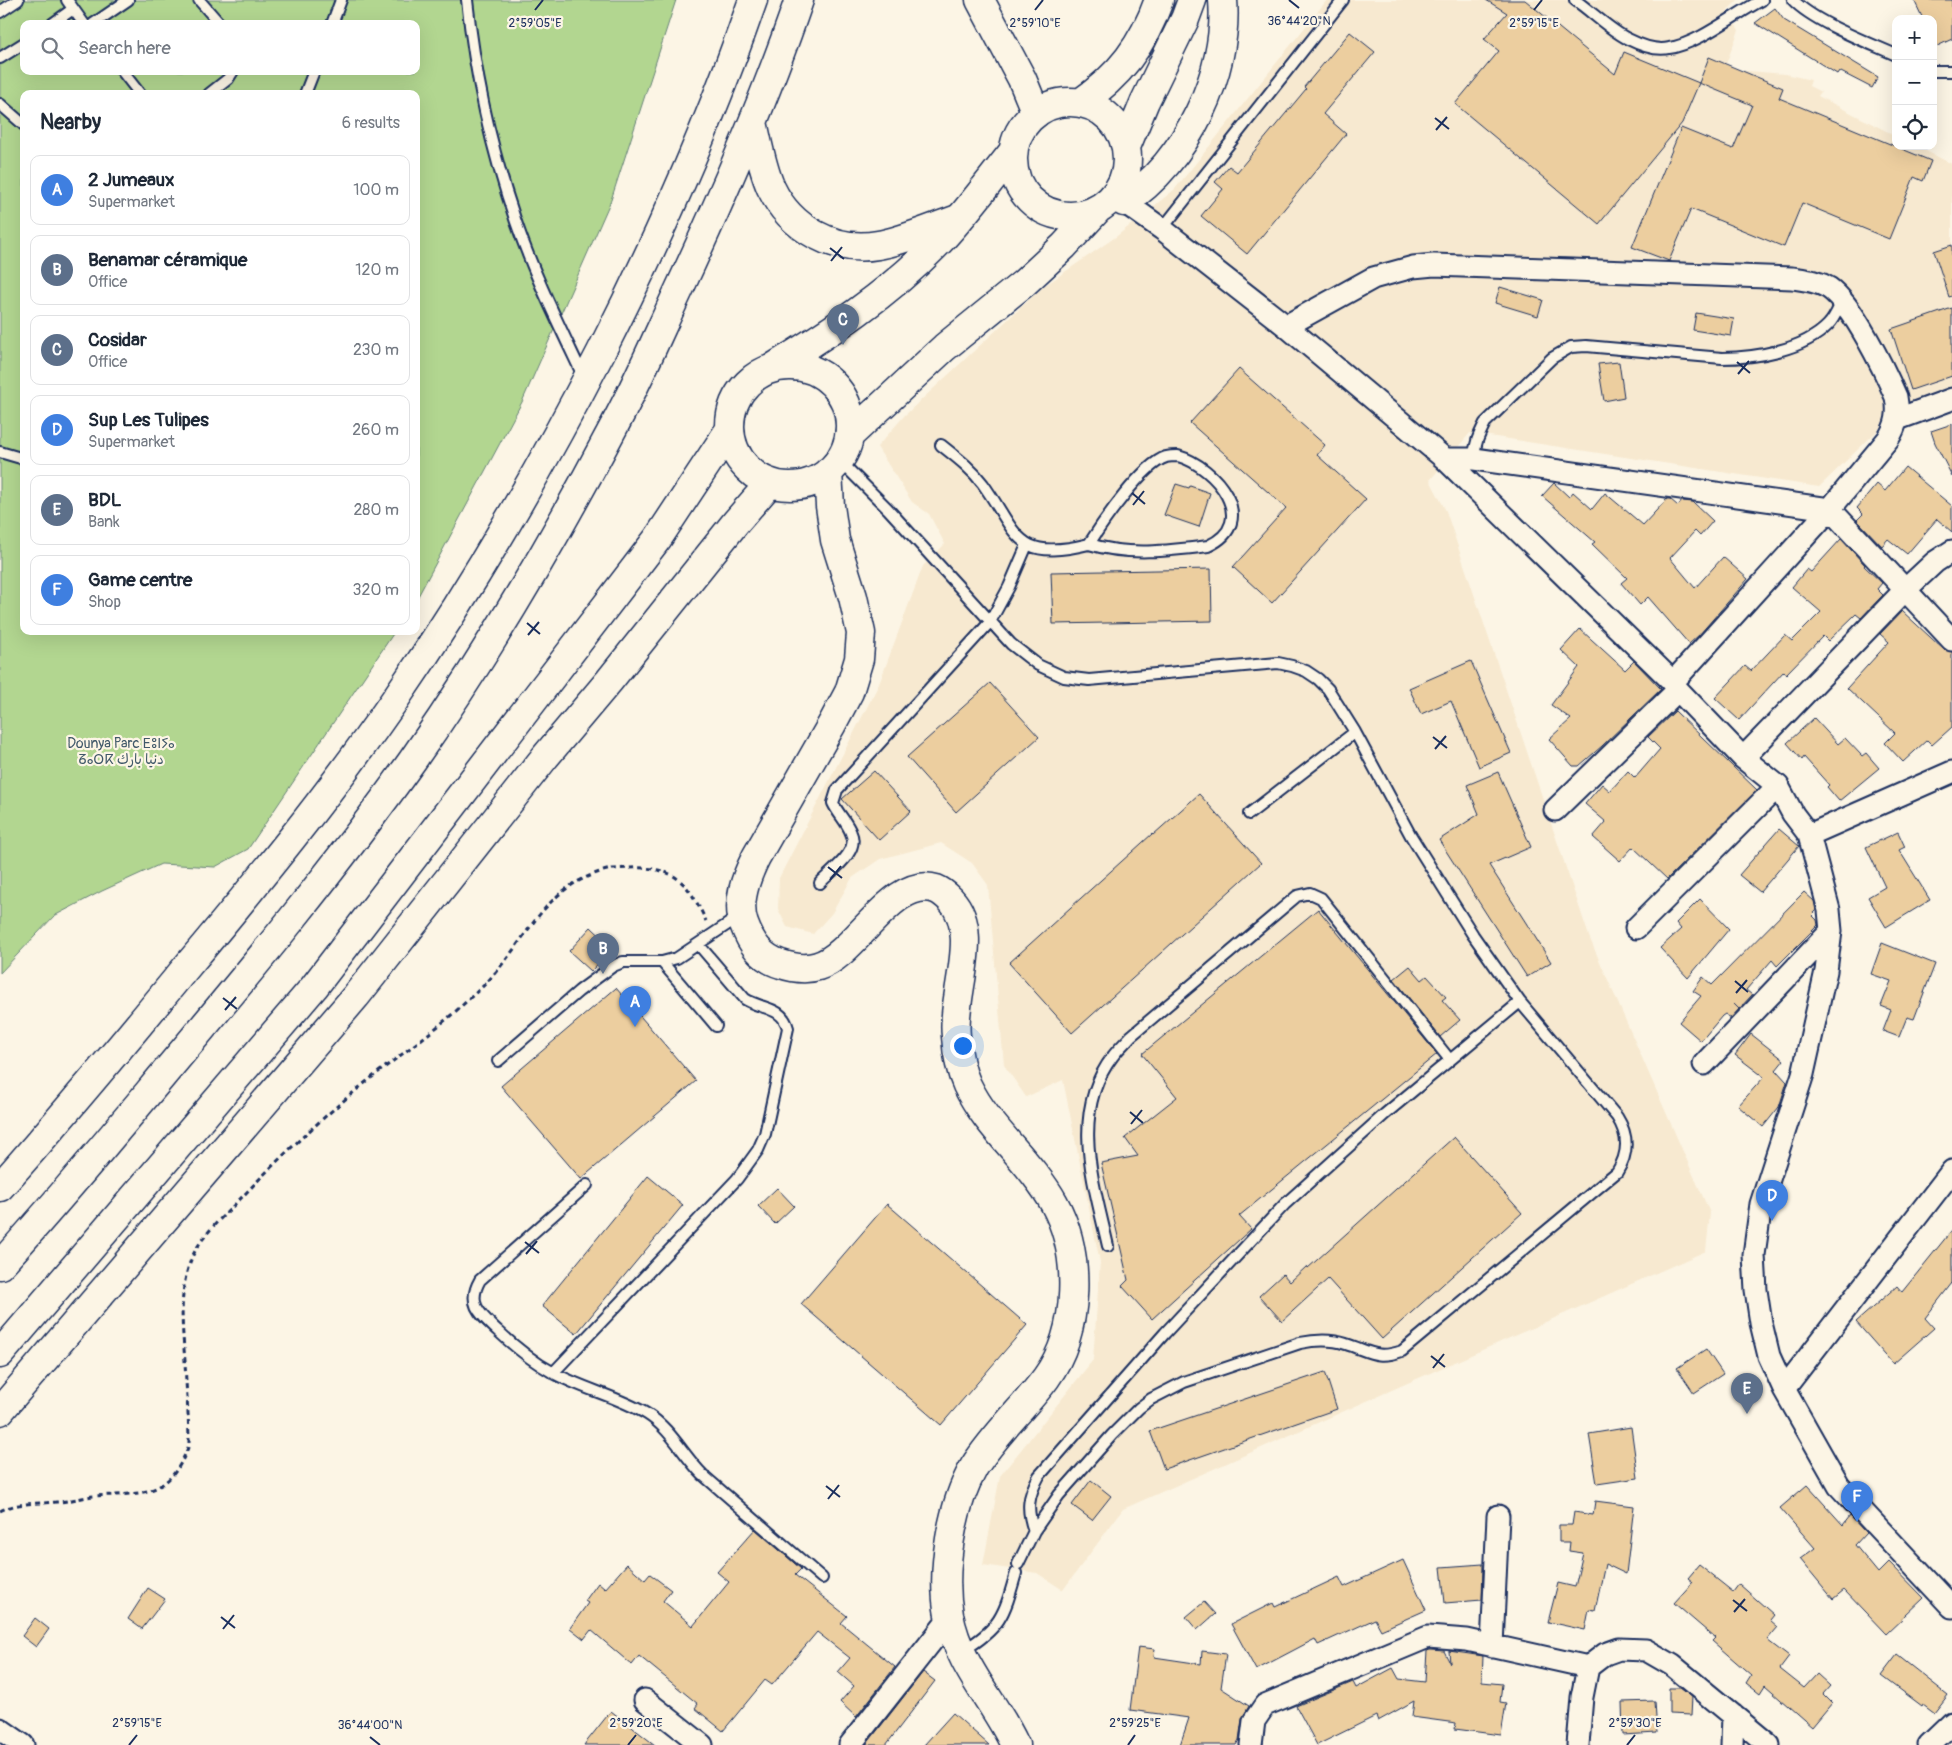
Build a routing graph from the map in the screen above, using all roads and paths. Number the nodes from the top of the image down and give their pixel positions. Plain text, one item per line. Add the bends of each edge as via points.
1 (18, 0) edge
2 (67, 0) edge
3 (128, 0) edge
4 (199, 0) edge
5 (341, 0) edge
6 (467, 0) edge
7 (753, 0) edge
8 (799, 0) edge
9 (980, 0) edge
10 (1159, 0) edge
11 (1192, 0) edge
12 (1223, 0) edge
13 (1343, 0) edge
14 (1575, 0) edge
15 (1762, 0) edge
16 (1793, 0) edge
17 (73, 9) junction
18 (0, 12) edge
19 (58, 20) edge
20 (81, 20) edge
21 (99, 20) edge
22 (216, 20) edge
23 (334, 20) edge
24 (20, 45) edge
25 (1892, 53) edge
26 (0, 58) edge
27 (1937, 71) edge
28 (1952, 71) edge
29 (125, 75) edge
30 (230, 75) edge
31 (312, 75) edge
32 (137, 90) edge
33 (214, 90) edge
34 (307, 90) edge
35 (1080, 102) junction
36 (0, 104) edge
37 (1036, 112) junction
38 (20, 122) edge
39 (753, 122) junction
40 (1126, 147) junction
41 (1012, 153) junction
42 (1112, 202) junction
43 (958, 219) junction
44 (1162, 229) junction
45 (1842, 300) junction
46 (1286, 326) junction
47 (773, 368) junction
48 (586, 381) junction
49 (1952, 399) edge
50 (1898, 419) junction
51 (730, 429) junction
52 (849, 436) junction
53 (941, 445) dead end
54 (0, 452) edge
55 (20, 458) edge
56 (1474, 459) junction
57 (1445, 460) junction
58 (834, 466) junction
59 (781, 484) junction
60 (1830, 509) junction
61 (835, 540) junction
62 (1089, 544) junction
63 (1027, 545) junction
64 (1952, 551) edge
65 (1905, 590) junction
66 (990, 622) junction
67 (1952, 640) edge
68 (1676, 686) junction
69 (1355, 732) junction
70 (1743, 758) junction
71 (1952, 772) edge
72 (1778, 786) junction
73 (1556, 810) dead end
74 (1249, 814) dead end
75 (1809, 835) junction
76 (820, 883) dead end
77 (741, 915) junction
78 (1636, 928) dead end
79 (1831, 932) junction
80 (713, 935) junction
81 (699, 945) junction
82 (662, 962) junction
83 (1520, 1002) junction
84 (716, 1026) dead end
85 (1450, 1060) junction
86 (498, 1061) dead end
87 (1704, 1064) dead end
88 (1952, 1171) edge
89 (587, 1185) dead end
90 (0, 1187) edge
91 (1108, 1246) dead end
92 (0, 1265) edge
93 (0, 1354) edge
94 (554, 1373) junction
95 (1784, 1389) junction
96 (0, 1411) edge
97 (0, 1511) edge
98 (1498, 1516) dead end
99 (1034, 1531) junction
100 (822, 1578) dead end
101 (1952, 1607) edge
102 (950, 1618) junction
103 (1492, 1646) junction
104 (961, 1652) junction
105 (1588, 1666) junction
106 (645, 1700) dead end
107 (1733, 1715) junction
108 (1952, 1723) edge
109 (0, 1730) edge
110 (23, 1745) edge
111 (702, 1745) edge
112 (850, 1745) edge
113 (1015, 1745) edge
114 (1251, 1745) edge
115 (1578, 1745) edge
116 (1732, 1745) edge
117 (1769, 1745) edge
118 (1929, 1745) edge

1 - 18 lane
2 - 17 lane
3 - 21 lane
4 - 22 lane
5 - 23 lane
6 - 48 lane via 479,87 502,179 533,266
7 - 48 main road via 676,196 636,284
8 - 39 main road
9 - 37 main road
10 - 35 main road via 1150,25 1126,63 1109,81
11 - 40 main road
12 - 42 main road via 1216,70 1199,113 1162,170 1145,186
13 - 44 lane
14 - 15 lane via 1628,39 1648,47 1668,49 1702,36
16 - 25 lane via 1818,18
17 - 19 lane
17 - 20 lane
24 - 26 lane
27 - 28 lane
29 - 32 lane
30 - 33 lane
31 - 34 lane
35 - 37 main road via 1054,104
35 - 40 main road via 1093,106 1114,123
36 - 38 lane
37 - 41 main road via 1022,127
39 - 43 main road via 770,187 788,214 814,234 844,245 877,246
39 - 92 main road via 614,428 534,572 475,666 348,849 62,1196
40 - 42 main road via 1125,173
41 - 42 main road via 1016,180 1032,202 1044,210 1071,216 1085,214
41 - 43 main road
42 - 44 street
42 - 52 main road via 1024,283 945,347
43 - 47 main road via 935,246 879,296
44 - 46 street
45 - 46 street via 1820,283 1792,278 1434,265 1392,271 1372,278
45 - 50 street via 1892,386
45 - 56 lane via 1828,325 1808,339 1744,358 1571,347 1552,358 1485,423 1478,436
46 - 57 street
47 - 51 main road via 760,373 740,391 734,403
47 - 52 main road via 799,366 824,377 842,396 847,409
48 - 90 main road via 547,456 473,580 394,702 279,857
49 - 50 street
50 - 60 street via 1888,439
51 - 59 main road via 737,455 745,466 755,474
51 - 93 main road via 658,538 314,987
52 - 58 main road
53 - 63 lane via 977,476 1011,528
54 - 55 lane
56 - 57 street
56 - 60 street
57 - 68 street
58 - 59 main road via 806,484
58 - 61 main road via 830,506
58 - 66 lane via 888,509
59 - 61 main road
59 - 96 main road via 730,528 356,996
60 - 65 street
60 - 68 street
61 - 77 main road via 859,624 859,659 849,692 748,873
62 - 62 lane via 1136,552 1208,546 1221,538 1230,526 1232,506 1228,496 1202,468 1189,459 1166,456 1140,478
62 - 63 lane via 1061,550
63 - 66 lane
64 - 65 street
65 - 67 street
65 - 70 street
66 - 69 lane via 1010,644 1038,665 1064,677 1090,680 1278,663 1292,666 1306,671 1328,689
66 - 76 lane via 837,790 833,803 851,832 853,842 850,852
68 - 70 street
68 - 73 street
69 - 74 lane
69 - 83 lane via 1432,870
70 - 72 street
71 - 75 street
72 - 75 street
72 - 78 street
75 - 79 street via 1827,902
77 - 80 lane
77 - 102 main road via 748,936 758,951 771,961 804,968 820,966 847,948 879,914 913,889 936,889 945,895 956,906 963,923 964,954 955,1032 966,1084 989,1120 1054,1204 1066,1235 1074,1270 1072,1310 1064,1344 1048,1376 973,1469 960,1499 948,1561
79 - 87 street
79 - 95 street via 1826,972 1804,1074 1761,1204 1754,1255 1761,1323 1769,1356
80 - 81 lane
80 - 97 path via 688,888 679,879 659,870 608,869 578,881 556,896 535,918 496,973 470,999 316,1123 214,1226 194,1254 186,1279 182,1315 189,1445 182,1465 168,1481 150,1491 31,1503
81 - 82 lane via 677,958
81 - 94 lane via 745,1000 774,1010 786,1020 788,1028 765,1134 737,1180
82 - 84 lane
82 - 86 lane via 634,961 613,966 578,991
83 - 85 lane
83 - 99 lane via 1623,1127 1626,1150 1624,1162 1617,1172 1402,1351 1373,1355 1347,1344 1315,1340 1184,1382 1151,1399 1126,1419 1073,1478
85 - 91 lane via 1321,898 1310,894 1297,896 1132,1036 1113,1056 1098,1080 1090,1106 1087,1134
85 - 99 lane via 1285,1204 1045,1467 1034,1485 1029,1506
88 - 95 street
89 - 94 lane via 480,1280 474,1295 475,1304 484,1318 511,1344
94 - 100 lane via 648,1415 666,1429 703,1475
95 - 101 street via 1839,1486
98 - 103 street
99 - 104 lane via 999,1620 990,1632
102 - 104 main road
102 - 112 street
103 - 105 street
103 - 114 street via 1428,1637 1265,1705 1254,1721
104 - 113 main road
105 - 107 street via 1619,1649 1646,1650 1672,1665
105 - 115 street
106 - 111 street
107 - 116 street
107 - 117 street
108 - 118 street
109 - 110 street

